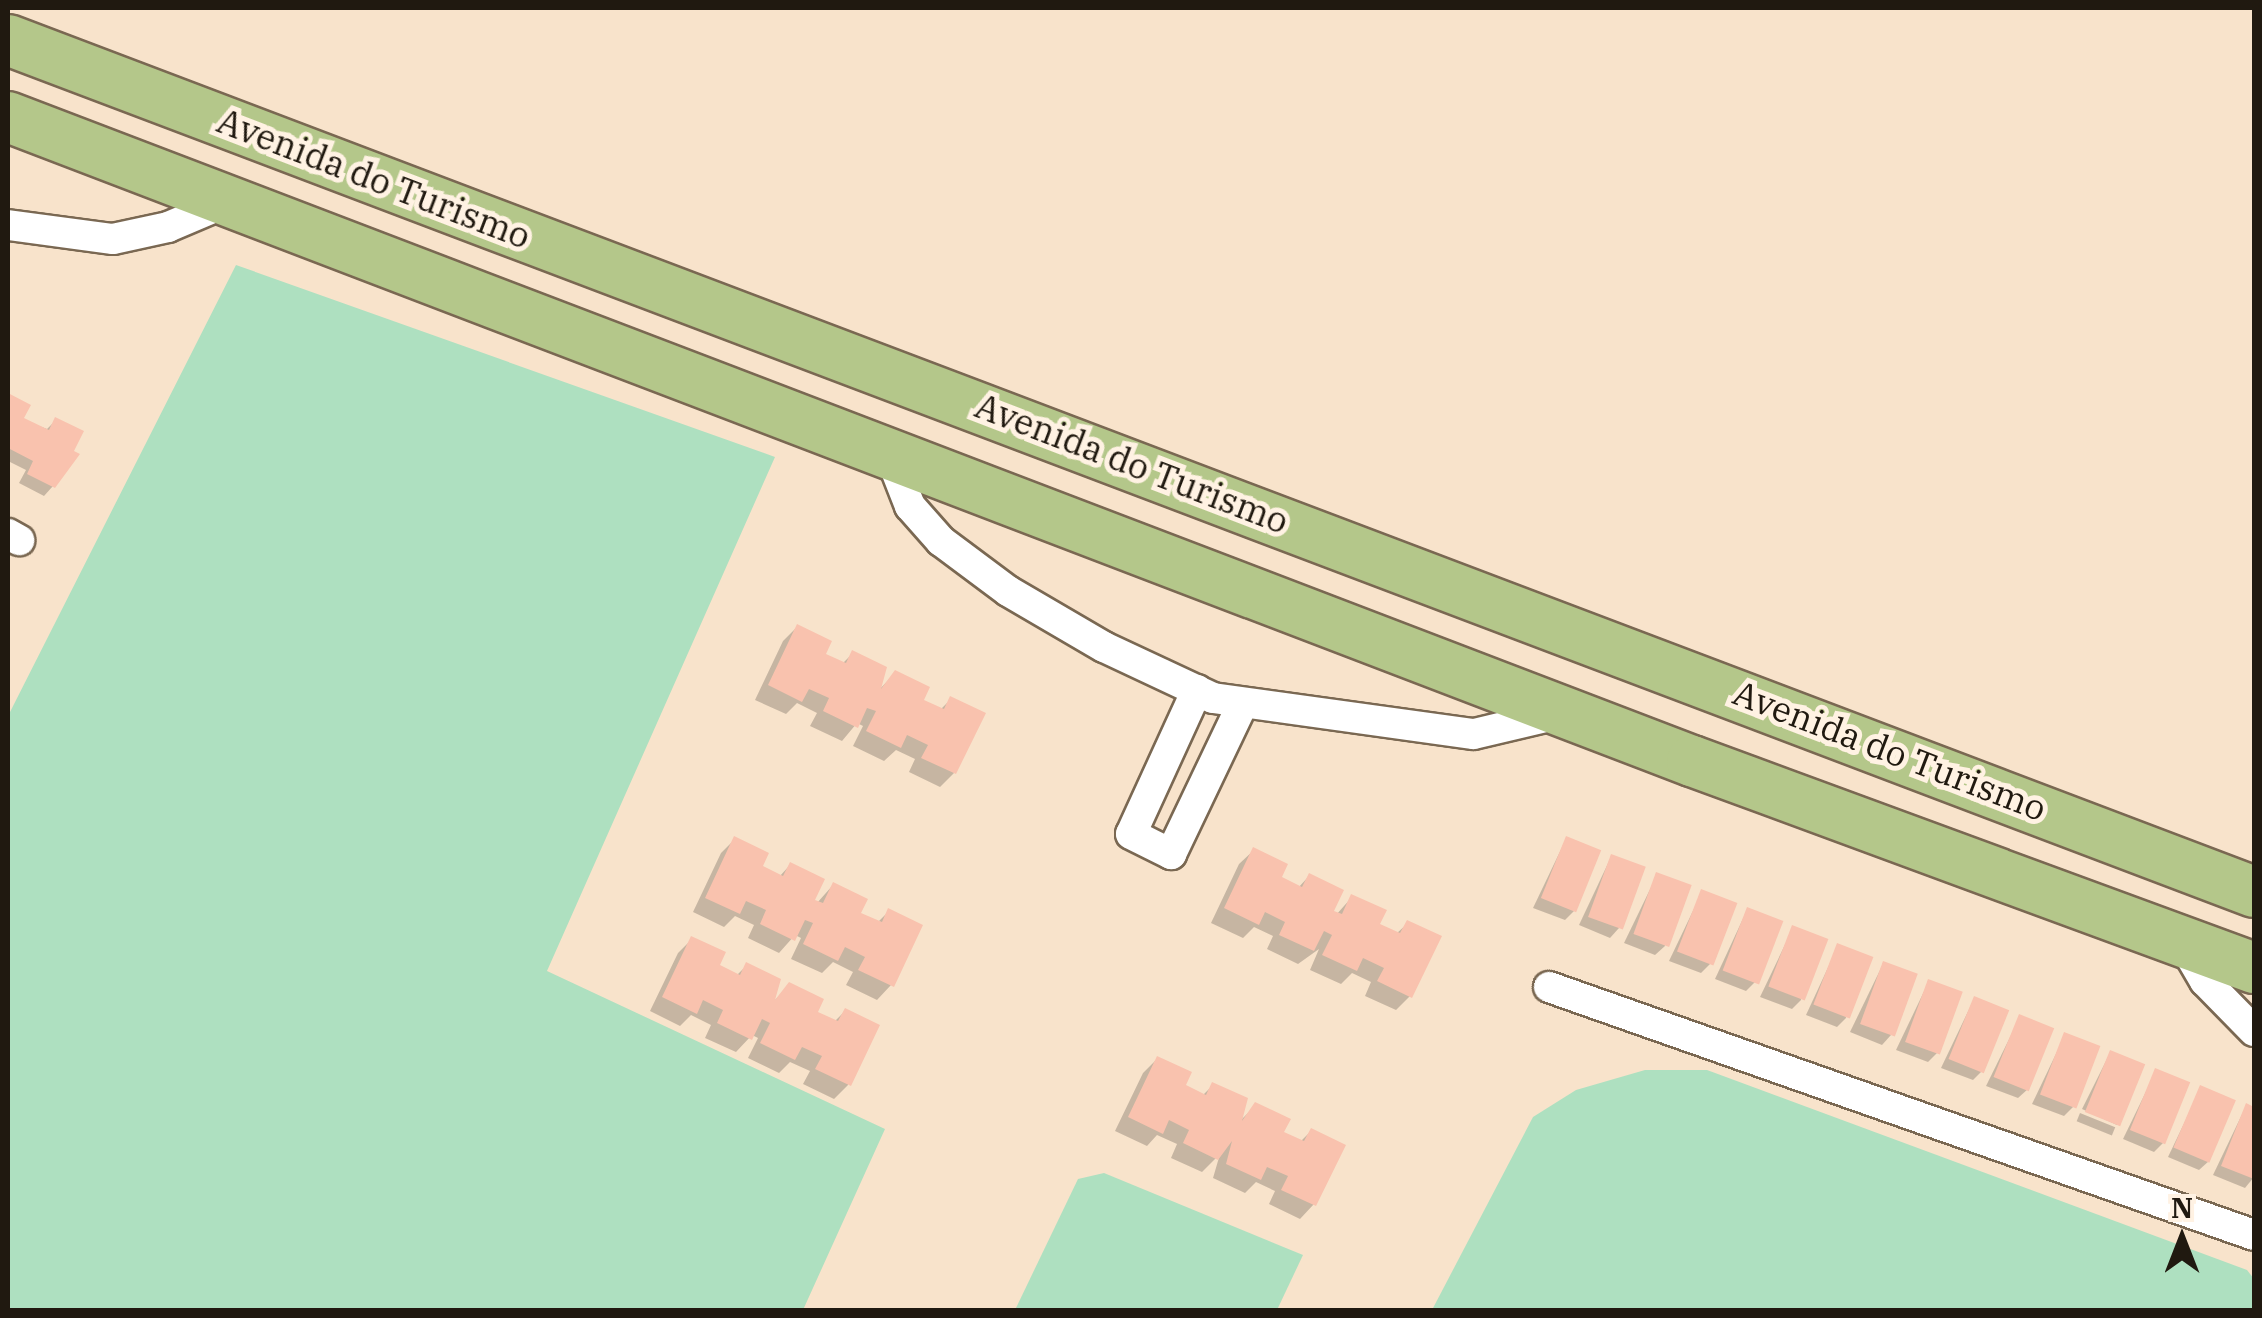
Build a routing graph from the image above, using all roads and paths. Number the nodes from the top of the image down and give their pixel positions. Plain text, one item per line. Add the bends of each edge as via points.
1 (8, 40) edge
2 (8, 118) edge
3 (227, 202) junction
4 (8, 225) edge
5 (890, 455) junction
6 (1197, 690) junction
7 (1244, 703) junction
8 (1564, 712) junction
9 (2254, 892) edge
10 (2181, 940) junction
11 (2254, 968) edge
12 (1549, 987) dead end
13 (2254, 1031) edge
14 (2254, 1235) edge

1 - 9 highway, Avenida do Turismo
2 - 3 highway
3 - 4 street via 168,227 113,238
3 - 5 highway
5 - 6 street via 910,506 941,542 1056,619
5 - 8 highway
6 - 7 street
6 - 7 street via 1130,834 1171,854
7 - 8 street via 1474,734
8 - 10 highway
10 - 11 highway
10 - 13 street via 2205,981
12 - 14 street

